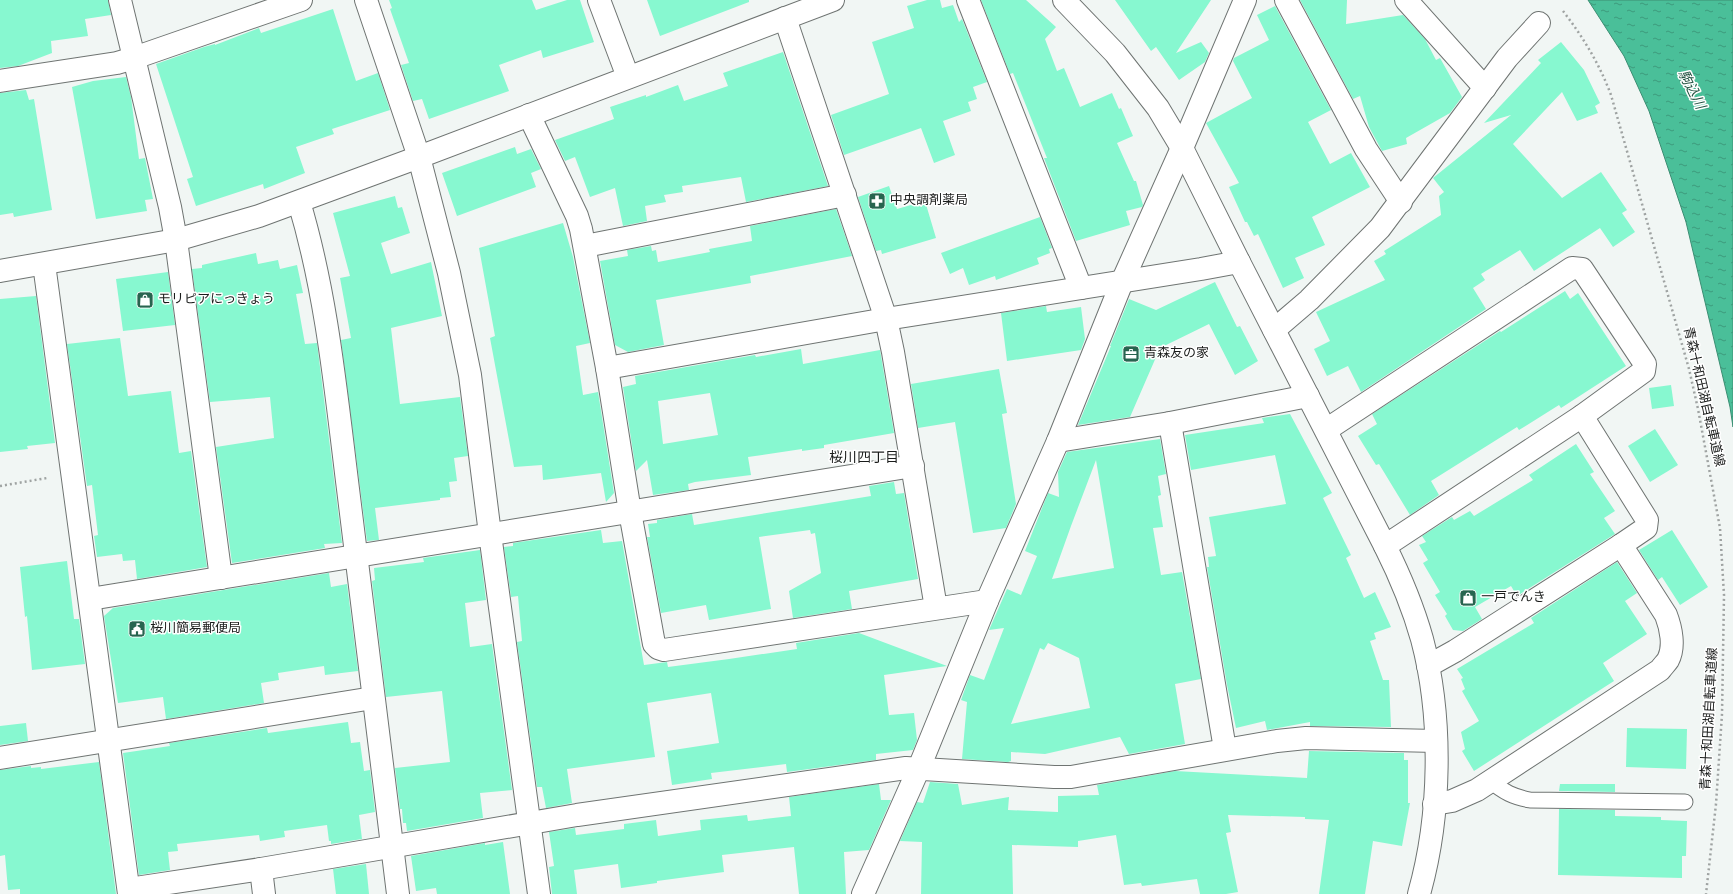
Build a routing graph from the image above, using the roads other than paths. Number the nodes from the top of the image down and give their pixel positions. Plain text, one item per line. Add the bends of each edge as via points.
1 (120, 0) edge
2 (301, 0) edge
3 (366, 0) edge
4 (599, 0) edge
5 (833, 0) edge
6 (968, 0) edge
7 (1064, 0) edge
8 (1245, 0) edge
9 (1286, 0) edge
10 (1406, 0) edge
11 (785, 18) junction
12 (1539, 23) dead end
13 (134, 58) junction
14 (628, 77) junction
15 (0, 81) edge
16 (1485, 88) junction
17 (530, 115) junction
18 (1182, 148) junction
19 (420, 157) junction
20 (845, 195) junction
21 (299, 202) junction
22 (1401, 202) junction
23 (176, 240) junction
24 (585, 246) junction
25 (1239, 262) junction
26 (44, 264) junction
27 (0, 271) edge
28 (1122, 282) junction
29 (1081, 288) junction
30 (886, 319) junction
31 (1274, 330) junction
32 (607, 368) junction
33 (1308, 396) junction
34 (1582, 416) junction
35 (1170, 423) junction
36 (1326, 430) junction
37 (1058, 441) junction
38 (913, 466) junction
39 (630, 512) junction
40 (490, 534) junction
41 (1621, 545) junction
42 (1385, 546) junction
43 (356, 556) junction
44 (221, 578) junction
45 (90, 599) junction
46 (987, 601) junction
47 (936, 608) junction
48 (1428, 666) junction
49 (373, 698) junction
50 (108, 740) junction
51 (1436, 741) junction
52 (1225, 749) junction
53 (0, 758) edge
54 (919, 768) junction
55 (1491, 781) junction
56 (1685, 802) dead end
57 (1434, 804) junction
58 (528, 823) junction
59 (392, 847) junction
60 (261, 869) junction
61 (129, 892) edge
62 (264, 894) edge
63 (398, 894) edge
64 (539, 894) edge
65 (863, 894) edge
66 (1419, 894) edge

1 - 13 street
2 - 13 street
3 - 19 street
4 - 14 street
5 - 11 street
6 - 29 street
7 - 18 street via 1115,52 1158,108
8 - 18 street
9 - 22 street via 1366,149
10 - 16 street
11 - 14 street
11 - 20 street
12 - 16 street
13 - 15 street via 117,63
13 - 23 street
14 - 17 street
16 - 22 street
17 - 19 street
17 - 24 street via 577,216
18 - 25 street
18 - 28 street
19 - 21 street
19 - 40 street via 449,273 470,376
20 - 24 street
20 - 30 street
21 - 23 street
21 - 43 street via 322,299
22 - 31 street via 1353,256 1309,300
23 - 26 street
23 - 44 street
24 - 32 street
25 - 28 street
25 - 31 street
26 - 27 street
26 - 45 street
28 - 29 street
28 - 37 street
29 - 30 street
30 - 32 street
30 - 38 street
31 - 33 street
32 - 39 street
33 - 35 street
33 - 36 street
34 - 36 street via 1644,371 1645,364 1582,269 1572,268
34 - 41 street via 1647,520 1646,528
34 - 42 street
35 - 37 street
35 - 52 street
36 - 42 street
37 - 46 street
38 - 39 street
38 - 47 street
39 - 40 street
39 - 47 street via 654,644 664,650
40 - 43 street
40 - 58 street
41 - 48 street
41 - 55 street via 1670,624 1671,650 1668,660 1660,670
42 - 48 street via 1414,614
43 - 44 street
43 - 49 street
44 - 45 street
45 - 50 street
46 - 47 street
46 - 54 street
48 - 51 street
49 - 50 street
49 - 59 street
50 - 53 street
50 - 61 street
51 - 52 street via 1306,738
51 - 57 street
52 - 54 street via 1071,776 1048,777
54 - 58 street
54 - 65 street
55 - 56 lane via 1500,790 1516,798 1530,800
55 - 57 street via 1458,798
57 - 66 street
58 - 59 street
58 - 64 street
59 - 60 street
59 - 63 street
60 - 61 street
60 - 62 street

